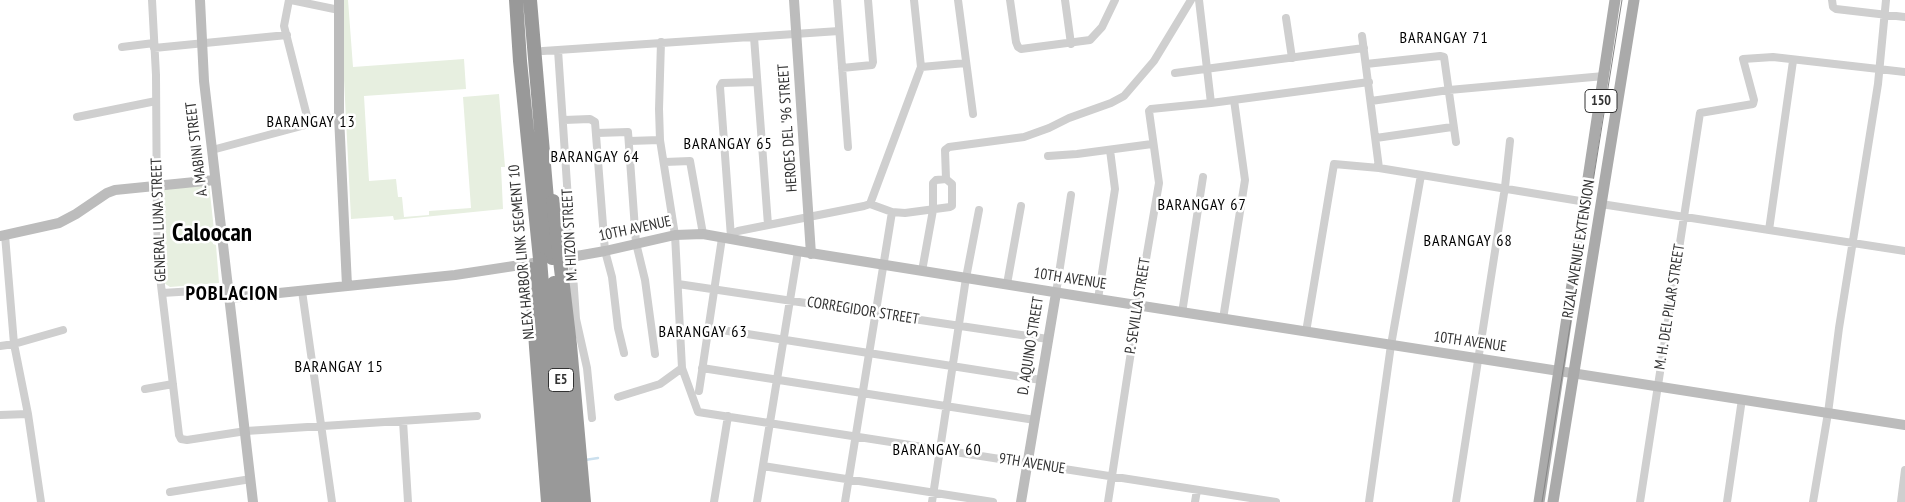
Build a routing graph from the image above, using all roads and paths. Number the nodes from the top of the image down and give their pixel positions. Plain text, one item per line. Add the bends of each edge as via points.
1 (152, 0) edge
2 (200, 0) edge
3 (290, 0) edge
4 (516, 0) edge
5 (530, 0) edge
6 (794, 0) edge
7 (837, 0) edge
8 (868, 0) edge
9 (914, 0) edge
10 (958, 0) edge
11 (1010, 0) edge
12 (1065, 0) edge
13 (1115, 0) edge
14 (1191, 0) edge
15 (1199, 0) edge
16 (1615, 0) edge
17 (1634, 0) edge
18 (1886, 0) edge
19 (1832, 4) edge
20 (339, 5) edge
21 (1885, 14) junction
22 (1905, 16) edge
23 (1286, 18) dead end
24 (840, 31) junction
25 (796, 34) junction
26 (287, 35) junction
27 (1362, 36) dead end
28 (754, 38) junction
29 (661, 42) junction
30 (201, 44) junction
31 (1071, 44) junction
32 (154, 45) junction
33 (122, 46) dead end
34 (1364, 48) junction
35 (558, 50) junction
36 (532, 57) junction
37 (1292, 58) junction
38 (1793, 61) junction
39 (966, 63) junction
40 (921, 64) junction
41 (1366, 64) junction
42 (842, 68) junction
43 (1207, 69) junction
44 (1880, 69) junction
45 (1905, 72) edge
46 (1175, 73) dead end
47 (1604, 76) junction
48 (758, 82) junction
49 (1369, 82) junction
50 (1449, 90) junction
51 (1234, 100) junction
52 (156, 101) junction
53 (1371, 101) junction
54 (1211, 103) junction
55 (973, 114) dead end
56 (339, 116) junction
57 (77, 117) dead end
58 (564, 120) junction
59 (309, 124) junction
60 (1452, 127) junction
61 (597, 133) junction
62 (1376, 138) junction
63 (660, 140) junction
64 (1510, 140) dead end
65 (629, 141) junction
66 (1456, 142) dead end
67 (1152, 144) junction
68 (848, 147) dead end
69 (212, 150) junction
70 (1110, 150) junction
71 (1048, 156) dead end
72 (665, 162) junction
73 (1379, 168) junction
74 (1420, 175) junction
75 (1203, 177) dead end
76 (215, 180) junction
77 (946, 180) junction
78 (156, 186) junction
79 (1505, 187) junction
80 (1071, 196) dead end
81 (1586, 202) junction
82 (870, 204) junction
83 (1601, 204) junction
84 (1021, 206) dead end
85 (933, 210) junction
86 (979, 210) dead end
87 (892, 212) junction
88 (809, 216) junction
89 (1683, 217) junction
90 (768, 225) junction
91 (1770, 230) junction
92 (674, 234) junction
93 (703, 234) junction
94 (3, 235) edge
95 (728, 238) junction
96 (636, 243) junction
97 (1853, 243) junction
98 (605, 251) junction
99 (798, 251) junction
100 (1905, 251) edge
101 (811, 254) junction
102 (570, 257) junction
103 (884, 265) junction
104 (922, 271) junction
105 (966, 278) junction
106 (678, 284) junction
107 (1008, 284) junction
108 (348, 286) junction
109 (716, 289) junction
110 (302, 291) junction
111 (162, 293) junction
112 (1056, 293) junction
113 (229, 294) junction
114 (1098, 299) junction
115 (790, 301) junction
116 (1138, 306) junction
117 (1182, 313) junction
118 (876, 314) junction
119 (1223, 319) junction
120 (959, 326) junction
121 (709, 328) junction
122 (63, 330) dead end
123 (1306, 332) junction
124 (784, 339) junction
125 (1048, 339) junction
126 (14, 344) junction
127 (1391, 345) junction
128 (0, 346) edge
129 (624, 353) dead end
130 (869, 353) junction
131 (655, 354) dead end
132 (1478, 359) junction
133 (953, 366) junction
134 (682, 368) junction
135 (702, 368) junction
136 (1559, 371) junction
137 (1574, 373) junction
138 (777, 380) junction
139 (1041, 380) junction
140 (173, 384) junction
141 (1657, 386) junction
142 (145, 389) dead end
143 (699, 391) dead end
144 (863, 393) junction
145 (618, 397) dead end
146 (1742, 399) junction
147 (946, 406) junction
148 (1828, 413) junction
149 (28, 414) junction
150 (0, 415) edge
151 (477, 416) dead end
152 (728, 416) junction
153 (592, 418) dead end
154 (1034, 420) junction
155 (403, 421) junction
156 (770, 423) junction
157 (1905, 425) edge
158 (320, 426) junction
159 (246, 431) junction
160 (855, 436) junction
161 (940, 450) junction
162 (1027, 463) junction
163 (763, 466) junction
164 (1905, 470) edge
165 (1112, 476) junction
166 (251, 478) junction
167 (848, 479) junction
168 (1197, 490) junction
169 (170, 492) dead end
170 (933, 492) junction
171 (41, 502) edge
172 (253, 502) edge
173 (332, 502) edge
174 (408, 502) edge
175 (548, 502) edge
176 (559, 502) edge
177 (571, 502) edge
178 (584, 502) edge
179 (714, 502) edge
180 (757, 502) edge
181 (845, 502) edge
182 (932, 502) edge
183 (994, 502) edge
184 (1021, 502) edge
185 (1108, 502) edge
186 (1195, 502) edge
187 (1276, 502) edge
188 (1369, 502) edge
189 (1456, 502) edge
190 (1539, 502) edge
191 (1553, 502) edge
192 (1640, 502) edge
193 (1727, 502) edge
194 (1813, 502) edge
195 (1900, 502) edge

1 - 32 street, GENERAL LUNA STREET
2 - 30 main road, A. MABINI STREET
3 - 20 street
3 - 26 street via 284,26
4 - 36 highway, NLEX HARBOR LINK SEGMENT 10 / E5
5 - 36 highway, NLEX HARBOR LINK SEGMENT 10 / E5
6 - 25 main road, HEROES DEL '96 STREET
7 - 24 street
8 - 42 street via 872,65
9 - 40 street
10 - 39 street
11 - 31 street via 1018,48
12 - 31 street
13 - 31 street via 1096,35 1090,40
14 - 77 street via 1154,61 1124,96 1024,137 949,147 945,150
15 - 43 street
16 - 47 main road, RIZAL AVENUE EXTENSION / 150
17 - 83 main road, RIZAL AVENUE EXTENSION / 150
18 - 21 street
19 - 21 street
20 - 56 main road
21 - 22 street
21 - 44 street
23 - 37 street
24 - 25 street
24 - 42 street
25 - 28 street
25 - 88 main road, HEROES DEL '96 STREET
26 - 30 street
26 - 59 street
27 - 34 street
28 - 29 street
28 - 48 street
29 - 35 street
29 - 63 street
30 - 32 street
30 - 69 main road, A. MABINI STREET
32 - 33 street
32 - 52 street, GENERAL LUNA STREET
34 - 37 street
34 - 41 street
35 - 36 street
35 - 58 street, M. HIZON STREET
36 - 175 highway, bridge via 535,338
36 - 176 highway, NLEX HARBOR LINK SEGMENT 10 / E5, bridge via 540,260
36 - 177 highway, NLEX HARBOR LINK SEGMENT 10 / E5, bridge
36 - 178 highway, bridge via 546,131
37 - 43 street
38 - 44 street
38 - 89 street, M. H. DEL PILAR STREET via 1762,57 1743,60 1753,104 1700,113
38 - 91 street
39 - 40 street
39 - 55 street
40 - 82 street
41 - 49 street
41 - 50 street via 1444,57
42 - 68 street
43 - 46 street
43 - 54 street
44 - 45 street
44 - 97 street
47 - 50 street
47 - 81 main road, RIZAL AVENUE EXTENSION / 150
48 - 90 street
48 - 95 street via 722,83 720,87
49 - 51 street
49 - 53 street
50 - 53 street
50 - 60 street
51 - 54 street
51 - 119 street via 1245,180
52 - 57 street
52 - 78 street, GENERAL LUNA STREET
53 - 62 street
54 - 67 street, P. SEVILLA STREET via 1151,109
56 - 59 street
56 - 108 main road
58 - 61 street via 593,120
58 - 102 street, M. HIZON STREET
59 - 69 street
60 - 62 street
60 - 66 street
61 - 65 street via 628,131
61 - 98 street
62 - 73 street
63 - 65 street
63 - 72 street
64 - 79 street
65 - 96 street
67 - 70 street
67 - 116 street, P. SEVILLA STREET via 1159,183
69 - 76 main road, A. MABINI STREET
70 - 71 street
70 - 114 street via 1115,189
72 - 92 street
72 - 93 street via 690,161
73 - 74 street
73 - 123 street via 1334,164
74 - 79 street
74 - 127 street
75 - 117 street
76 - 78 main road
76 - 113 main road, A. MABINI STREET
77 - 85 street via 933,183
77 - 85 street via 952,184 952,206
78 - 94 main road via 115,190 59,223
78 - 111 street, GENERAL LUNA STREET
79 - 81 street
79 - 132 street
80 - 112 street, D. AQUINO STREET
81 - 136 main road, RIZAL AVENUE EXTENSION / 150
82 - 87 street
82 - 88 street
83 - 89 street
83 - 137 main road, RIZAL AVENUE EXTENSION / 150
84 - 107 street
85 - 87 street
85 - 104 street
86 - 105 street
87 - 103 street
88 - 90 street
88 - 101 main road, HEROES DEL '96 STREET
89 - 91 street
89 - 141 street, M. H. DEL PILAR STREET
90 - 95 street via 738,231
91 - 97 street
92 - 93 main road, 10TH AVENUE
92 - 96 main road, 10TH AVENUE
92 - 106 street
93 - 95 main road, 10TH AVENUE
94 - 126 street
95 - 99 main road, 10TH AVENUE
95 - 109 street
96 - 98 main road, 10TH AVENUE
96 - 131 street via 645,280
97 - 100 street
97 - 148 street
98 - 102 main road, 10TH AVENUE
98 - 129 street
99 - 101 main road, 10TH AVENUE
99 - 115 street
101 - 103 main road, 10TH AVENUE
102 - 108 main road, 10TH AVENUE via 455,275
102 - 153 street, M. HIZON STREET
103 - 104 main road, 10TH AVENUE
103 - 118 street
104 - 105 main road, 10TH AVENUE
105 - 107 main road, 10TH AVENUE
105 - 120 street
106 - 109 street, CORREGIDOR STREET
106 - 134 street
107 - 112 main road, 10TH AVENUE
108 - 110 main road, 10TH AVENUE
109 - 115 street, CORREGIDOR STREET
109 - 121 street
110 - 113 main road, 10TH AVENUE
110 - 158 street
111 - 113 street
111 - 140 street, GENERAL LUNA STREET
112 - 114 main road, 10TH AVENUE
112 - 125 main road, D. AQUINO STREET
113 - 159 main road, A. MABINI STREET
114 - 116 main road, 10TH AVENUE
115 - 118 street, CORREGIDOR STREET
115 - 124 street
116 - 117 main road, 10TH AVENUE
116 - 165 street, P. SEVILLA STREET
117 - 119 main road, 10TH AVENUE
118 - 120 street, CORREGIDOR STREET
118 - 130 street
119 - 123 main road, 10TH AVENUE
120 - 125 street, CORREGIDOR STREET
120 - 133 street
121 - 124 street
121 - 135 street
122 - 126 street
123 - 127 main road, 10TH AVENUE
124 - 130 street
124 - 138 street
125 - 139 main road, D. AQUINO STREET
126 - 128 street
126 - 149 street
127 - 132 main road, 10TH AVENUE
127 - 188 street
130 - 133 street
130 - 144 street
132 - 136 main road, 10TH AVENUE
132 - 189 street
133 - 139 street
133 - 147 street
134 - 145 street via 660,384
134 - 152 street, 9TH AVENUE via 698,412
135 - 138 street
135 - 143 street
136 - 137 main road, 10TH AVENUE
136 - 190 main road, RIZAL AVENUE EXTENSION / 150
137 - 141 main road, 10TH AVENUE
137 - 191 main road, RIZAL AVENUE EXTENSION / 150
138 - 144 street
138 - 156 street
139 - 154 main road, D. AQUINO STREET
140 - 142 street
140 - 159 street, GENERAL LUNA STREET via 181,440
141 - 146 main road, 10TH AVENUE
141 - 192 street, M. H. DEL PILAR STREET
144 - 147 street
144 - 160 street
146 - 148 main road, 10TH AVENUE
146 - 193 street
147 - 154 street
147 - 161 street
148 - 157 main road, 10TH AVENUE
148 - 194 street
149 - 150 street
149 - 171 street
151 - 155 street
152 - 156 street, 9TH AVENUE
152 - 179 street
154 - 162 main road, D. AQUINO STREET
155 - 158 street
155 - 174 street
156 - 160 street, 9TH AVENUE
156 - 163 street
158 - 159 street
158 - 173 street
159 - 166 main road, A. MABINI STREET
160 - 161 street, 9TH AVENUE
160 - 167 street
161 - 162 street, 9TH AVENUE
161 - 170 street
162 - 165 street, 9TH AVENUE
162 - 184 main road, D. AQUINO STREET
163 - 167 street
163 - 180 street
164 - 195 street
165 - 168 street, 9TH AVENUE
165 - 185 street, P. SEVILLA STREET
166 - 169 street
166 - 172 main road, A. MABINI STREET
167 - 170 street
167 - 181 street
168 - 186 street
168 - 187 street, 9TH AVENUE
170 - 182 street
170 - 183 street

